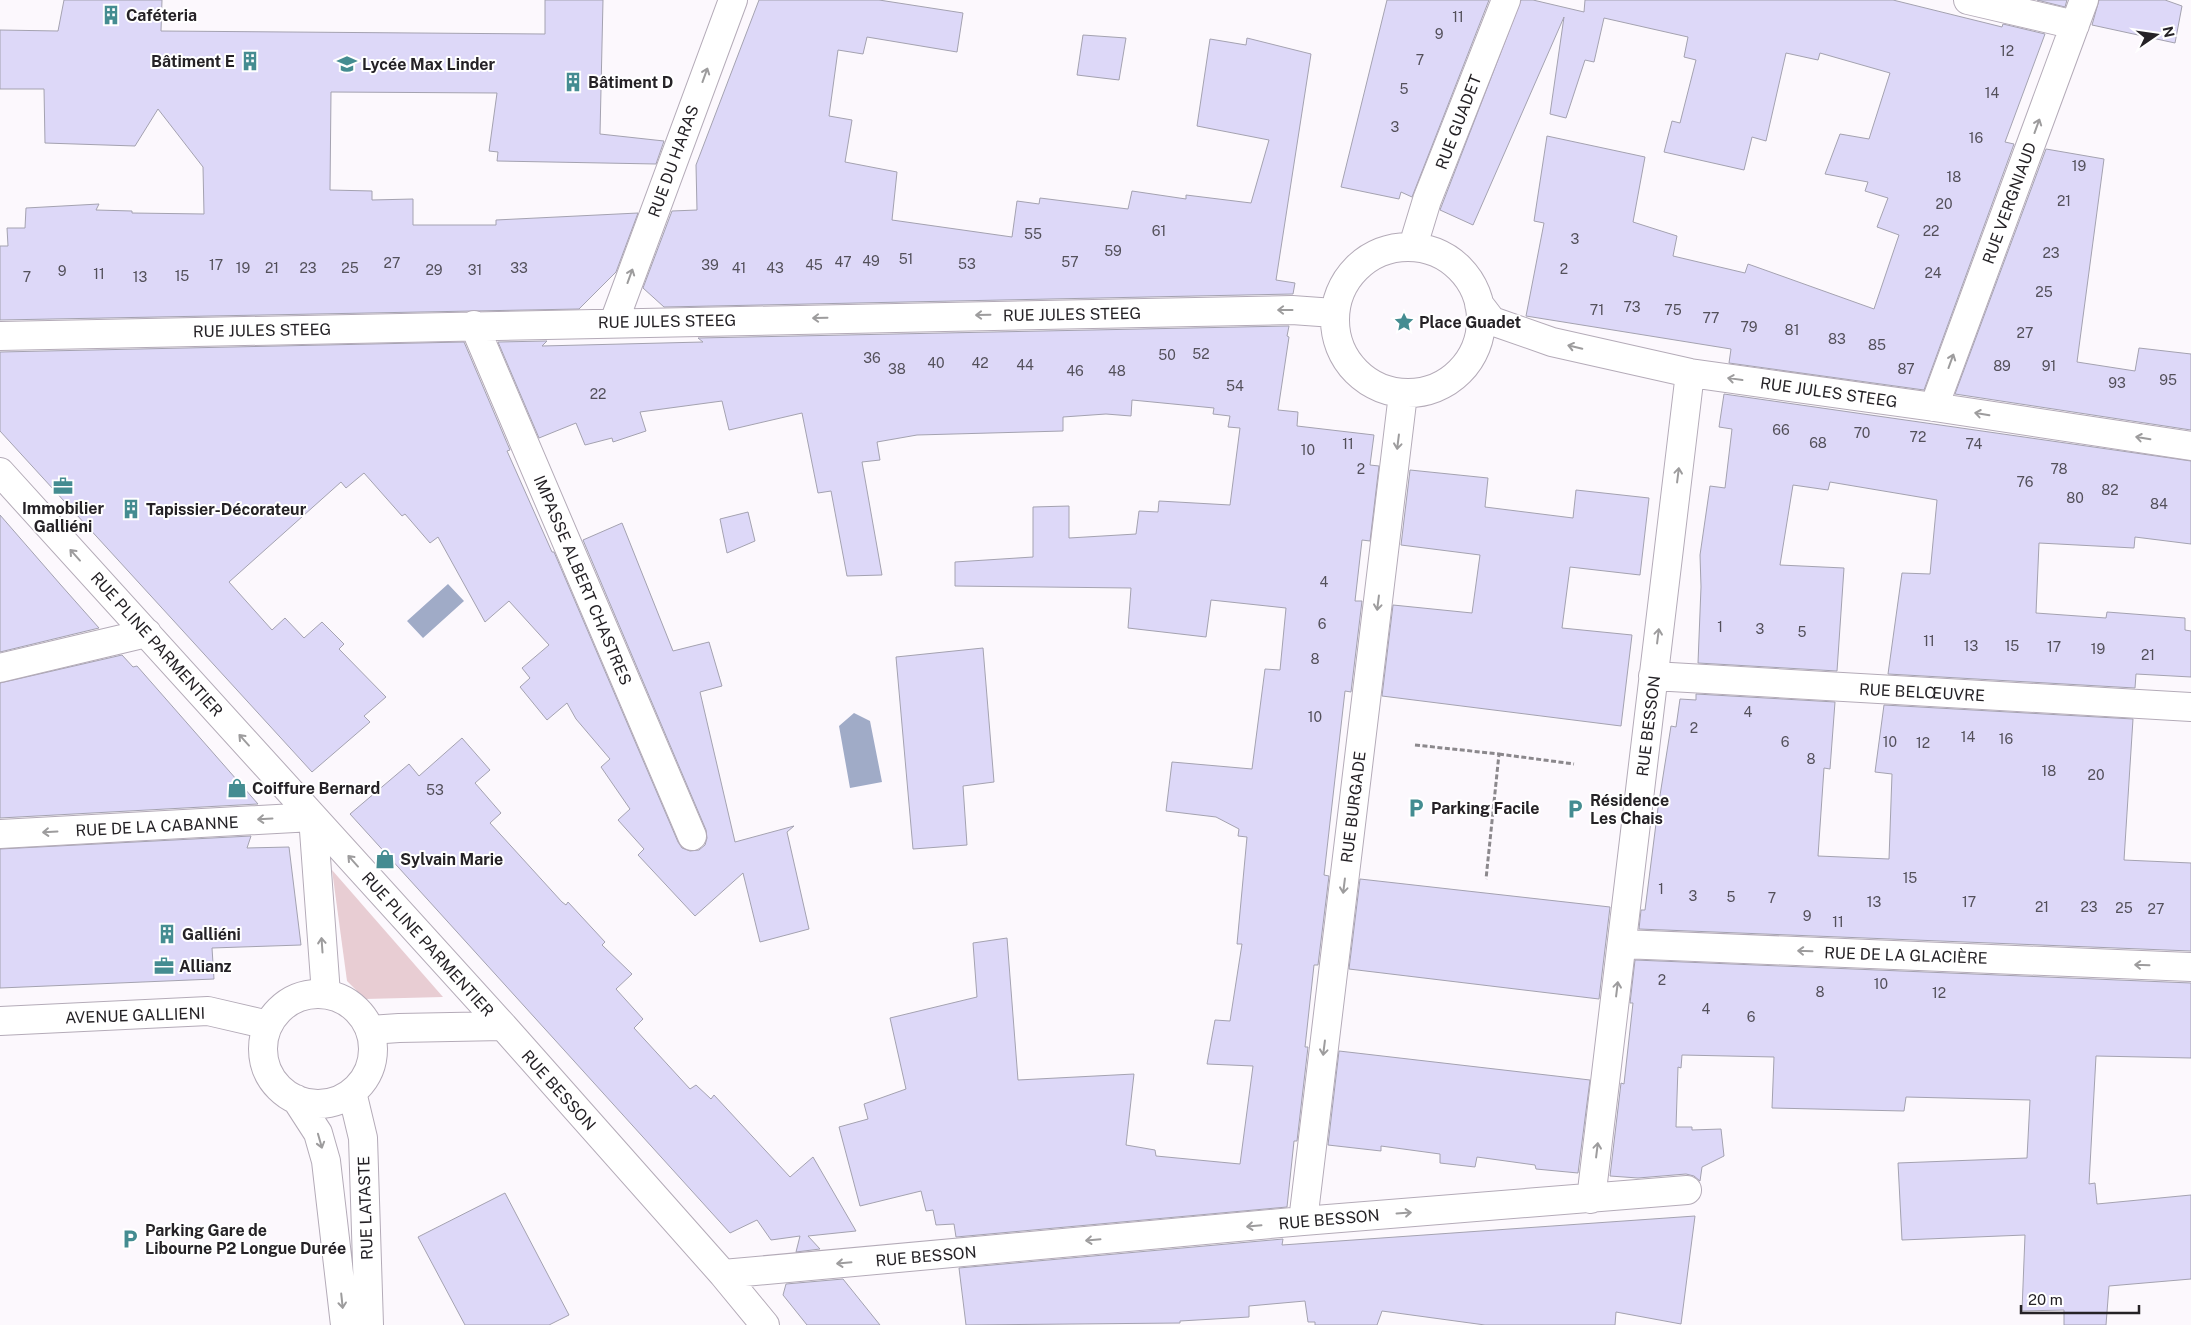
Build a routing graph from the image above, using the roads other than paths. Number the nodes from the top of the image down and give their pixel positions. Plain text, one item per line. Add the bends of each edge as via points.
1 (733, 0) edge
2 (1506, 0) edge
3 (1968, 0) edge
4 (2079, 12) edge
5 (1413, 246) junction
6 (1479, 304) junction
7 (1334, 313) junction
8 (614, 322) junction
9 (474, 325) junction
10 (0, 336) edge
11 (1690, 373) junction
12 (1403, 394) junction
13 (1934, 407) junction
14 (2191, 446) edge
15 (0, 472) edge
16 (146, 633) junction
17 (0, 668) edge
18 (1654, 676) junction
19 (2191, 707) edge
20 (313, 817) junction
21 (0, 834) edge
22 (692, 836) dead end
23 (1622, 944) junction
24 (2191, 967) edge
25 (326, 994) junction
26 (0, 1021) edge
27 (268, 1025) junction
28 (503, 1026) junction
29 (370, 1030) junction
30 (352, 1092) junction
31 (296, 1099) junction
32 (1687, 1190) dead end
33 (1591, 1199) junction
34 (1303, 1221) junction
35 (723, 1274) junction
36 (345, 1325) edge
37 (369, 1325) edge
38 (765, 1325) edge

8 -> 1 street, RUE DU HARAS
2 - 5 street, RUE GUADET via 1427,200
3 - 4 street
13 -> 4 street, RUE VERGNIAUD
5 - 6 street via 1436,252 1456,264 1471,282
5 - 7 street via 1390,248 1369,256 1352,271 1339,291
11 -> 6 street, RUE JULES STEEG via 1552,342 1492,321
6 - 12 street via 1478,342 1470,360 1441,386
7 -> 8 street, RUE JULES STEEG via 1292,310
7 - 12 street via 1336,337 1345,358 1360,376 1381,388
8 - 9 street, RUE JULES STEEG
9 - 10 street, RUE JULES STEEG
9 - 22 street, IMPASSE ALBERT CHASTRES
13 -> 11 street, RUE JULES STEEG
18 -> 11 street, RUE BESSON
12 -> 34 street, RUE BURGADE
14 -> 13 street, RUE JULES STEEG
16 -> 15 street, RUE PLINE PARMENTIER
16 - 17 street
20 -> 16 street, RUE PLINE PARMENTIER
18 - 19 street, RUE BELŒUVRE
18 - 23 street, RUE BESSON
20 -> 21 street, RUE DE LA CABANNE
25 -> 20 street
28 -> 20 street, RUE PLINE PARMENTIER
24 -> 23 street, RUE DE LA GLACIÈRE
33 -> 23 street, RUE BESSON
25 - 27 street via 308,994 292,1000 278,1010
25 - 29 street via 353,1006
26 - 27 street, AVENUE GALLIENI via 208,1011
27 - 31 street via 263,1042 270,1076 281,1090
28 - 29 street
28 - 35 street, RUE BESSON
29 - 30 street via 371,1064
30 - 31 street via 339,1100 325,1103
30 - 37 street, RUE LATASTE via 362,1138
31 -> 36 street, RUE LATASTE via 318,1133 326,1161
32 - 33 street, RUE BESSON
34 -> 33 street, RUE BESSON
34 -> 35 street, RUE BESSON
35 - 38 street

